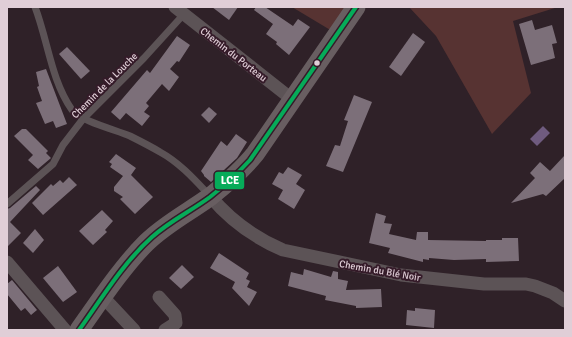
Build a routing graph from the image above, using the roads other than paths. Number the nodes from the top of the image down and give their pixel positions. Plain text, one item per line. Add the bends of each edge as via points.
1 (35, 7) edge
2 (356, 7) edge
3 (180, 10) edge
4 (293, 100) junction
5 (83, 119) junction
6 (210, 196) junction
7 (7, 204) edge
8 (7, 262) edge
9 (103, 297) junction
10 (159, 297) dead end
11 (565, 301) edge
12 (65, 330) edge
13 (79, 330) edge
14 (134, 330) edge
15 (165, 330) edge

1 - 5 lane via 59,87 73,111
2 - 4 street
3 - 4 street, Chemin du Porteau
3 - 5 lane, Chemin de la Louche via 144,58
4 - 6 street via 255,154 239,172
5 - 6 lane via 98,123 161,152 186,170
5 - 7 lane, Chemin de la Louche via 63,145 53,164
6 - 9 street via 168,224 146,243
6 - 11 street, Chemin du Blé Noir via 250,233 283,250 400,275 484,284 526,284 553,293
8 - 12 street
9 - 13 street
9 - 14 street
10 - 15 street via 175,314 176,323

